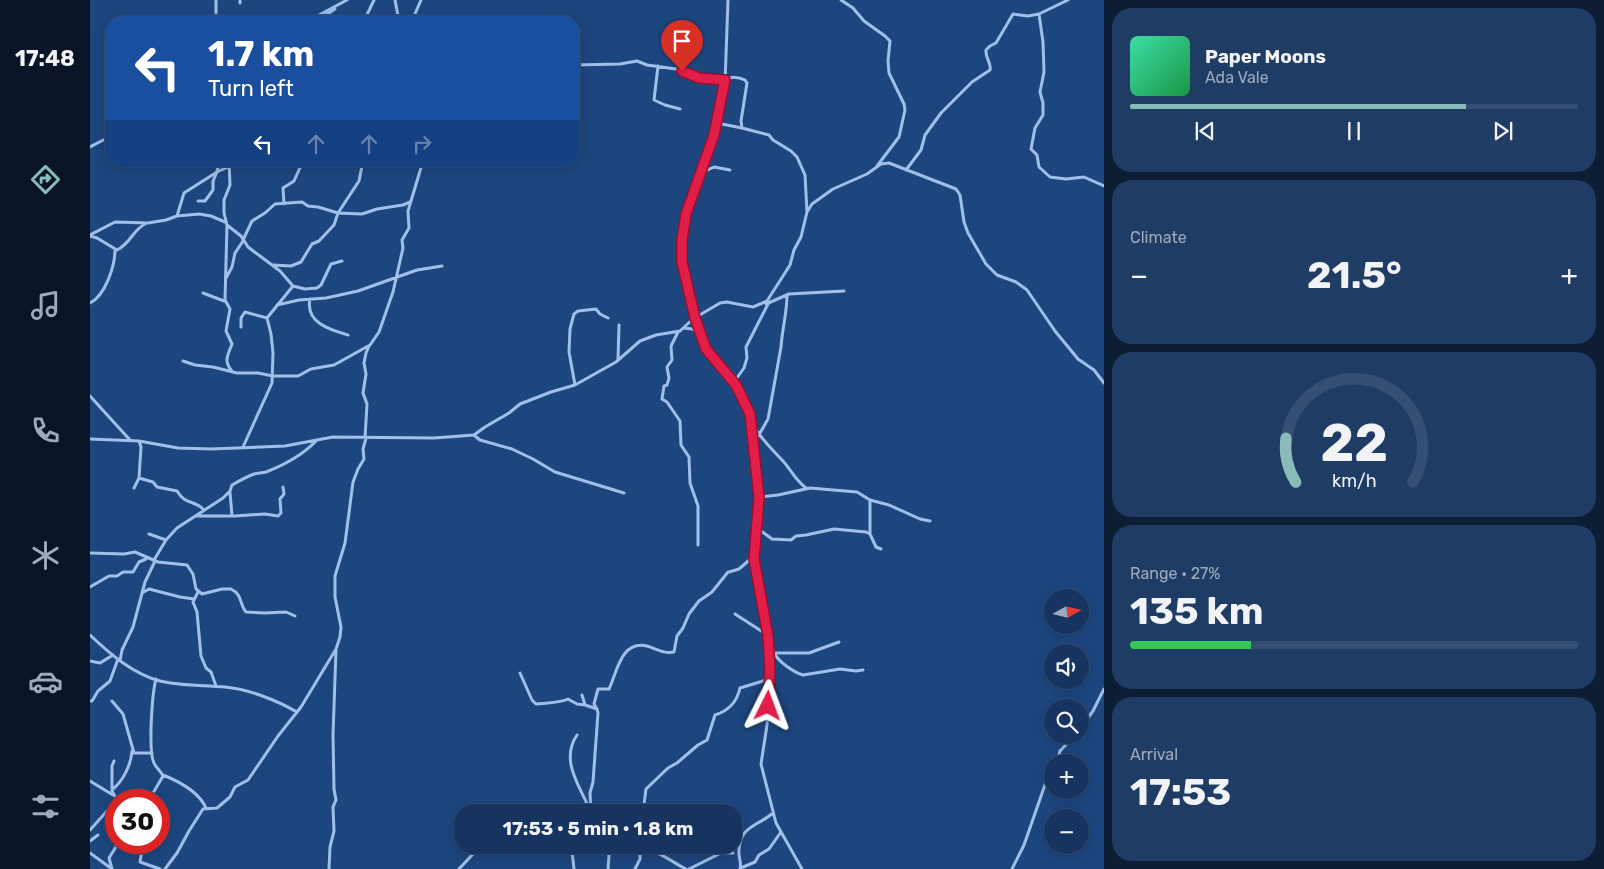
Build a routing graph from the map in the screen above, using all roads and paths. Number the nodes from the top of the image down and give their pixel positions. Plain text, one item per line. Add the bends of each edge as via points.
1 (216, 0) edge
2 (348, 0) edge
3 (374, 0) edge
4 (395, 0) edge
5 (421, 0) edge
6 (728, 0) edge
7 (840, 0) edge
8 (1068, 0) edge
9 (340, 5) junction
10 (1039, 14) junction
11 (216, 15) edge
12 (320, 15) edge
13 (326, 15) edge
14 (367, 15) edge
15 (398, 15) edge
16 (415, 15) edge
17 (580, 65) edge
18 (658, 66) junction
19 (725, 80) junction
20 (680, 109) dead end
21 (717, 123) junction
22 (742, 128) junction
23 (105, 139) edge
24 (90, 147) edge
25 (218, 167) edge
26 (228, 167) joint
27 (300, 167) edge
28 (362, 167) edge
29 (421, 167) edge
30 (876, 167) junction
31 (730, 170) dead end
32 (906, 170) junction
33 (217, 172) junction
34 (702, 173) junction
35 (1104, 186) edge
36 (198, 201) dead end
37 (410, 202) junction
38 (284, 204) junction
39 (807, 212) junction
40 (338, 213) junction
41 (177, 216) junction
42 (146, 223) junction
43 (226, 223) junction
44 (90, 236) edge
45 (243, 241) junction
46 (115, 250) junction
47 (342, 260) dead end
48 (273, 266) junction
49 (442, 266) dead end
50 (397, 277) junction
51 (225, 278) junction
52 (293, 286) junction
53 (844, 290) dead end
54 (203, 293) dead end
55 (788, 295) junction
56 (310, 299) junction
57 (225, 302) junction
58 (90, 303) edge
59 (768, 304) junction
60 (277, 305) junction
61 (758, 306) junction
62 (267, 318) junction
63 (608, 318) dead end
64 (695, 318) junction
65 (619, 325) dead end
66 (241, 327) dead end
67 (683, 328) junction
68 (678, 332) junction
69 (348, 335) dead end
70 (701, 336) junction
71 (370, 345) junction
72 (183, 361) dead end
73 (618, 361) junction
74 (232, 372) junction
75 (273, 376) junction
76 (734, 382) junction
77 (1104, 384) edge
78 (575, 385) junction
79 (90, 396) edge
80 (751, 422) junction
81 (760, 434) junction
82 (474, 435) junction
83 (365, 438) junction
84 (90, 439) edge
85 (131, 440) junction
86 (317, 440) junction
87 (139, 441) junction
88 (753, 446) junction
89 (244, 447) junction
90 (139, 478) junction
91 (134, 488) dead end
92 (283, 488) dead end
93 (806, 489) junction
94 (230, 492) junction
95 (624, 493) dead end
96 (759, 497) junction
97 (870, 500) junction
98 (204, 510) junction
99 (196, 516) junction
100 (232, 516) junction
101 (930, 521) dead end
102 (870, 525) junction
103 (757, 528) junction
104 (865, 532) junction
105 (149, 534) dead end
106 (870, 534) junction
107 (166, 540) junction
108 (698, 545) dead end
109 (881, 548) dead end
110 (90, 553) edge
111 (754, 556) junction
112 (147, 558) junction
113 (155, 560) junction
114 (90, 587) edge
115 (198, 592) junction
116 (142, 593) junction
117 (194, 599) junction
118 (735, 614) dead end
119 (295, 616) dead end
120 (90, 635) edge
121 (768, 636) junction
122 (839, 642) dead end
123 (336, 649) junction
124 (774, 653) junction
125 (113, 655) junction
126 (119, 660) junction
127 (90, 661) edge
128 (863, 670) dead end
129 (520, 673) dead end
130 (770, 675) junction
131 (156, 679) junction
132 (216, 686) junction
133 (1104, 690) edge
134 (582, 695) dead end
135 (90, 701) edge
136 (112, 701) dead end
137 (585, 705) junction
138 (597, 709) junction
139 (297, 712) junction
140 (1089, 716) edge
141 (578, 735) dead end
142 (1067, 744) edge
143 (132, 750) junction
144 (152, 753) junction
145 (1059, 754) edge
146 (114, 761) dead end
147 (162, 774) junction
148 (90, 781) edge
149 (1044, 788) edge
150 (112, 789) edge
151 (113, 789) edge
152 (156, 789) edge
153 (105, 790) edge
154 (588, 804) edge
155 (591, 804) edge
156 (644, 804) edge
157 (206, 808) junction
158 (773, 813) junction
159 (105, 814) edge
160 (90, 830) edge
161 (781, 832) junction
162 (98, 835) dead end
163 (90, 841) edge
164 (90, 853) edge
165 (112, 854) edge
166 (141, 854) edge
167 (473, 854) edge
168 (572, 854) edge
169 (609, 854) edge
170 (640, 854) edge
171 (657, 854) edge
172 (719, 854) edge
173 (112, 869) edge
174 (160, 869) edge
175 (164, 869) edge
176 (329, 869) edge
177 (459, 869) edge
178 (574, 869) edge
179 (608, 869) edge
180 (635, 869) edge
181 (687, 869) edge
182 (740, 869) edge
183 (802, 869) edge
184 (1012, 869) edge

1 - 11 street
2 - 9 street
3 - 14 street
4 - 15 street
5 - 16 street
6 - 19 street
7 - 30 street via 890,41 889,73 904,104 899,137
8 - 10 street
9 - 12 street
9 - 13 street
10 - 32 street via 1013,14 996,43 986,50 990,70 972,82 941,112
10 - 35 street via 1044,42 1040,92 1043,115 1035,128 1031,149 1037,155 1039,167 1050,177 1084,177
17 - 18 street via 637,61
18 - 19 street via 699,78
18 - 20 street via 654,99
19 - 21 street
19 - 22 street via 739,78 747,81
21 - 22 street
21 - 34 street
22 - 39 street via 769,135 799,161 806,180
23 - 24 street
25 - 33 street
26 - 33 street
26 - 43 street via 230,185 224,200
27 - 38 street via 294,182 283,188
28 - 40 street via 359,181
29 - 37 street
30 - 32 street via 889,163
30 - 39 street via 833,189 812,204
31 - 34 street via 714,167
32 - 77 street via 957,190 968,233 986,264 997,275 1027,290 1072,352 1094,370
33 - 36 street via 211,193 205,201
33 - 41 street via 184,193
34 - 64 street via 688,205 682,243 683,270
37 - 40 street via 362,214
37 - 50 street via 409,228 402,240
38 - 40 street via 302,202
38 - 45 street via 273,205 254,219
39 - 61 street via 790,265 770,298
40 - 48 street via 334,225 312,244 301,262 291,266
41 - 42 street
41 - 43 street via 214,216
42 - 44 street via 115,222
42 - 46 street via 136,230 125,246
43 - 45 street
43 - 51 street
44 - 46 street
45 - 48 street
45 - 51 street
46 - 58 street via 115,260 105,287
47 - 52 street via 331,264 318,288
48 - 52 street
49 - 50 street
50 - 56 street via 358,291
50 - 71 street via 384,320
51 - 57 street
52 - 60 street
53 - 55 street
54 - 57 street
55 - 59 street
55 - 81 street via 768,419
56 - 60 street
56 - 69 street via 311,312 320,325
57 - 74 street via 230,309 226,331 232,343 226,358
59 - 61 street
59 - 76 street via 746,347 744,368
60 - 62 street
61 - 64 street via 723,302
62 - 66 street via 245,312
62 - 75 street
63 - 78 street via 596,309 574,314 569,352
64 - 67 street
64 - 70 street
65 - 73 street
67 - 68 street
67 - 70 street via 694,330
68 - 73 street via 640,341
68 - 108 street via 671,346 672,360 667,367 669,379 662,398 680,422 681,446 689,457 690,483 698,506
70 - 76 street via 711,355
71 - 75 street via 334,365 311,369 298,376
71 - 83 street via 364,363 366,374 362,393 367,404
72 - 74 street
73 - 78 street
74 - 75 street
75 - 89 street
76 - 80 street via 748,408
78 - 82 street via 520,404
79 - 85 street
80 - 81 street
80 - 88 street
81 - 88 street
81 - 93 street
82 - 83 street
82 - 95 street via 480,440 512,449 551,470
83 - 86 street
83 - 123 street via 364,459 353,482 345,543 334,576 340,627
84 - 85 street
85 - 87 street
86 - 89 street via 285,446
86 - 94 street via 303,453 274,469 234,484
87 - 89 street via 178,448
87 - 90 street
88 - 96 street
90 - 91 street
90 - 98 street via 153,482 159,488 177,491 184,500
92 - 100 street via 279,515
93 - 96 street
93 - 97 street via 857,492
94 - 98 street
94 - 100 street
96 - 103 street
97 - 101 street
97 - 102 street
98 - 99 street
99 - 100 street
99 - 107 street
102 - 104 street
102 - 106 street
103 - 104 street via 770,538 791,540 796,536 834,529
103 - 111 street
104 - 106 street
105 - 107 street
106 - 109 street via 876,547
107 - 113 street
110 - 112 street via 134,552
111 - 121 street
111 - 138 street via 739,569 728,572 712,592 699,601 677,636 675,652 666,653 644,646 627,650 609,689 598,690 594,704
112 - 113 street
112 - 114 street via 139,562 133,572 109,576
113 - 115 street via 188,566
113 - 116 street
115 - 117 street
115 - 119 street via 204,594 231,588 240,597 246,612 284,612
116 - 117 street via 149,589
116 - 126 street via 133,627
117 - 132 street via 201,656
118 - 121 street
120 - 125 street
121 - 124 street
121 - 130 street
122 - 124 street via 809,653
123 - 139 street
123 - 176 street via 333,735 336,800
124 - 128 street via 803,675 840,669
125 - 126 street
125 - 127 street via 100,662
126 - 131 street
126 - 135 street via 110,681
129 - 137 street via 536,704 560,703 568,699
130 - 156 street via 740,688 737,699 724,712 714,715 707,740 668,768 646,789
130 - 158 street via 761,764
131 - 132 street
131 - 144 street
132 - 139 street via 251,692
133 - 140 street
134 - 137 street
136 - 143 street via 123,714
137 - 138 street
138 - 155 street
139 - 157 street via 248,780 235,787 230,797 217,808
141 - 154 street via 569,754 570,764
142 - 145 street
143 - 144 street via 135,754
143 - 151 street via 124,774
144 - 147 street via 154,765
146 - 150 street
147 - 152 street
147 - 157 street via 190,790
148 - 153 street
149 - 184 street
157 - 175 street
158 - 161 street
158 - 182 street via 744,832 739,847
159 - 160 street
161 - 182 street via 755,862
161 - 183 street
162 - 163 street
164 - 173 street
165 - 173 street via 109,858
166 - 174 street via 140,862
167 - 177 street
168 - 178 street
169 - 179 street
170 - 180 street
171 - 181 street
172 - 181 street

